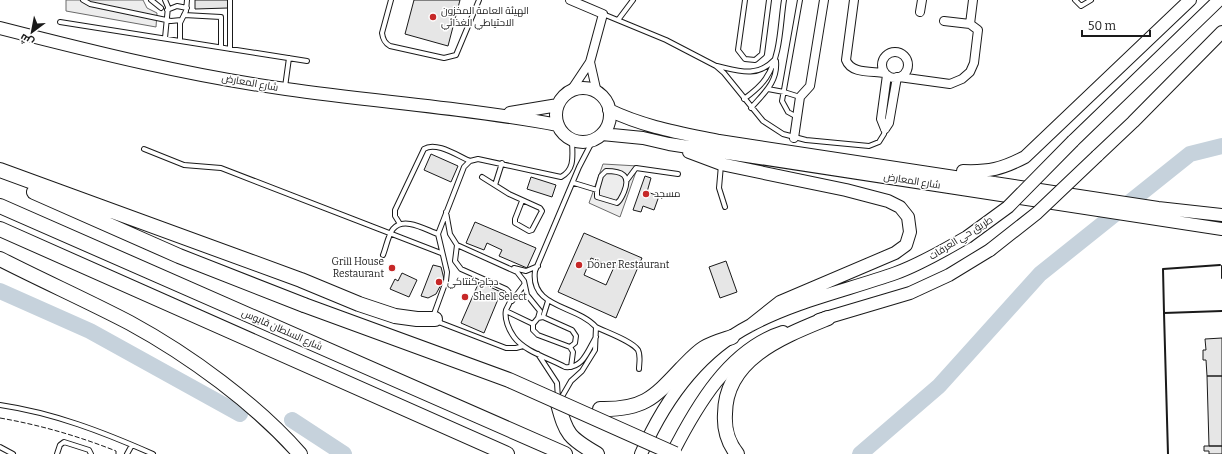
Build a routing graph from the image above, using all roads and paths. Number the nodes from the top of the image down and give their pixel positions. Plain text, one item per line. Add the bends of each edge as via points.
1 (83, 0) edge
2 (151, 0) edge
3 (165, 0) edge
4 (187, 0) edge
5 (230, 0) edge
6 (391, 0) edge
7 (479, 0) edge
8 (570, 0) edge
9 (633, 0) edge
10 (745, 0) edge
11 (769, 0) edge
12 (784, 0) edge
13 (800, 0) edge
14 (824, 0) edge
15 (854, 0) edge
16 (922, 0) edge
17 (973, 0) edge
18 (1075, 0) edge
19 (1091, 0) edge
20 (1190, 0) edge
21 (1219, 0) edge
22 (161, 8) dead end
23 (186, 8) junction
24 (168, 10) junction
25 (920, 12) dead end
26 (602, 14) junction
27 (184, 15) junction
28 (167, 20) junction
29 (181, 20) junction
30 (618, 20) junction
31 (944, 21) dead end
32 (60, 22) dead end
33 (970, 24) junction
34 (0, 28) edge
35 (1222, 32) edge
36 (165, 38) junction
37 (180, 41) junction
38 (1222, 41) edge
39 (222, 47) junction
40 (230, 49) junction
41 (289, 58) junction
42 (775, 58) junction
43 (307, 61) dead end
44 (590, 62) junction
45 (716, 66) junction
46 (1189, 66) junction
47 (886, 74) junction
48 (898, 77) junction
49 (284, 89) junction
50 (768, 89) junction
51 (570, 92) junction
52 (784, 92) junction
53 (597, 93) junction
54 (800, 98) junction
55 (744, 99) junction
56 (558, 105) junction
57 (751, 108) junction
58 (609, 110) junction
59 (503, 115) junction
60 (797, 118) junction
61 (558, 125) junction
62 (884, 129) junction
63 (598, 137) junction
64 (794, 138) junction
65 (572, 139) junction
66 (669, 144) junction
67 (144, 149) dead end
68 (470, 161) junction
69 (502, 164) junction
70 (721, 164) junction
71 (0, 170) edge
72 (917, 170) junction
73 (678, 174) dead end
74 (0, 177) edge
75 (482, 177) dead end
76 (627, 180) junction
77 (574, 183) junction
78 (496, 185) junction
79 (597, 190) junction
80 (522, 200) junction
81 (0, 206) edge
82 (725, 207) dead end
83 (446, 211) junction
84 (1222, 216) edge
85 (400, 224) junction
86 (0, 229) edge
87 (1222, 229) edge
88 (391, 234) junction
89 (438, 234) junction
90 (457, 245) junction
91 (441, 253) junction
92 (383, 255) dead end
93 (0, 259) edge
94 (538, 265) junction
95 (510, 267) junction
96 (524, 285) junction
97 (512, 301) junction
98 (548, 301) junction
99 (506, 311) junction
100 (543, 317) junction
101 (435, 318) junction
102 (538, 318) junction
103 (828, 318) junction
104 (533, 324) junction
105 (751, 325) junction
106 (596, 327) junction
107 (597, 335) junction
108 (732, 337) junction
109 (523, 346) junction
110 (570, 347) junction
111 (537, 353) junction
112 (571, 367) junction
113 (639, 369) dead end
114 (508, 380) junction
115 (558, 404) junction
116 (0, 406) edge
117 (647, 440) junction
118 (132, 445) junction
119 (0, 447) edge
120 (13, 454) edge
121 (57, 454) edge
122 (91, 454) edge
123 (127, 454) edge
124 (151, 454) edge
125 (300, 454) edge
126 (507, 454) edge
127 (565, 454) edge
128 (597, 454) edge
129 (641, 454) edge
130 (673, 454) edge
131 (737, 454) edge

1 - 28 lane via 90,4
2 - 22 lane
3 - 24 lane
4 - 23 lane
5 - 40 lane
6 - 7 lane via 382,39 386,43 444,58 456,55
8 - 26 street
9 - 30 lane
10 - 11 lane via 738,50 745,58 755,60 762,54
12 - 42 lane
13 - 52 lane
14 - 54 street via 810,86
15 - 47 street via 846,60 848,66 855,70
16 - 25 street
17 - 33 street
18 - 19 lane via 1082,6
20 - 72 main road via 1025,157 1005,167 986,172
21 - 105 main road, طريق حي العرفات, bridge via 1008,207 967,237 934,256 898,272 783,311
23 - 24 lane via 177,6
23 - 27 lane
24 - 28 lane
26 - 30 lane
26 - 44 street
27 - 29 lane
27 - 39 lane via 221,17
28 - 29 lane
28 - 36 lane
29 - 37 lane
30 - 45 lane via 666,40
31 - 33 street
32 - 36 lane
33 - 48 street via 978,30 974,63 970,72 962,79 950,84
34 - 49 main road, شارع المعارض via 196,74
35 - 46 main road
36 - 37 lane
37 - 39 lane
38 - 46 main road
39 - 40 lane
40 - 41 lane
41 - 43 lane
41 - 49 lane
42 - 45 lane via 763,69 747,73
42 - 50 lane via 775,75
42 - 55 lane via 766,79
44 - 51 street
44 - 53 street
45 - 55 lane
46 - 103 main road, bridge via 1037,213 990,250 949,275 910,293
47 - 48 street
47 - 48 street via 882,64 884,56 896,52 904,55 907,63 906,72
47 - 62 street via 882,119
48 - 62 street via 889,123
49 - 59 main road, شارع المعارض
50 - 52 lane
50 - 57 lane
51 - 53 main road via 584,89
51 - 56 main road
52 - 54 lane
52 - 60 lane via 783,106
53 - 58 main road via 603,97
54 - 60 street
55 - 57 lane
56 - 59 main road, شارع المعارض
56 - 61 main road
57 - 64 lane via 772,129
58 - 63 main road via 609,123
58 - 72 main road, شارع المعارض via 650,127
59 - 61 main road, شارع المعارض
60 - 64 street
61 - 65 main road via 566,136
62 - 64 lane via 879,142 868,146
63 - 65 main road via 578,142
63 - 66 main road, شارع المعارض via 643,138
63 - 77 lane via 580,167
65 - 69 lane via 573,164 570,171 561,177
66 - 70 main road
66 - 87 main road, شارع المعارض
67 - 88 lane via 184,165 221,168
68 - 69 lane via 478,159
68 - 83 lane via 464,167
68 - 85 lane via 436,146 424,149 394,210
69 - 78 lane
70 - 82 lane via 719,188
70 - 105 main road via 888,201 900,207 908,217 910,232 906,245 895,253 780,302
71 - 101 highway via 395,316
72 - 84 main road, شارع المعارض
73 - 76 lane via 636,168
74 - 114 highway, bridge via 179,256
75 - 78 lane
76 - 79 lane via 617,172 606,171 601,176
76 - 79 lane via 617,203 597,197
77 - 79 lane
77 - 94 lane
78 - 80 lane
80 - 80 lane via 515,223 529,231 542,211
81 - 127 highway, شارع السلطان قابوس
83 - 89 lane
83 - 90 lane via 450,234
85 - 88 lane
85 - 89 lane via 407,223
86 - 126 highway
88 - 91 lane
88 - 92 lane
89 - 91 lane
90 - 95 lane
90 - 97 lane via 455,261 461,269 506,289 511,294
91 - 101 lane via 446,281 434,314
93 - 125 highway via 130,323 190,360 256,411
94 - 95 lane via 526,271
94 - 98 lane via 534,278 536,287
95 - 96 lane via 521,276
96 - 97 lane
96 - 102 lane via 527,295 540,311
97 - 99 lane
98 - 100 lane
98 - 106 lane via 579,313
99 - 104 lane
99 - 109 lane via 509,330
100 - 102 lane
100 - 110 lane via 572,330 576,336 575,343
101 - 109 lane via 441,323 506,348
102 - 104 lane
103 - 130 main road via 776,334 741,356 707,393
103 - 131 highway via 778,339 755,355 738,372 729,391 724,415 724,431
104 - 110 lane via 533,330 538,335
105 - 108 main road, طريق حي العرفات
106 - 107 lane
106 - 113 lane via 634,346 640,357
107 - 112 lane via 582,361
107 - 115 lane via 595,350 589,361 571,381
108 - 114 highway, bridge via 704,348 660,391 630,408 600,409
108 - 117 main road, طريق حي العرفات via 690,374 669,401
109 - 111 lane
110 - 112 lane via 573,352
111 - 112 lane
111 - 115 lane via 557,383
114 - 117 highway, bridge
115 - 128 highway via 563,424 568,432 575,440
116 - 118 lane via 32,411 76,423
117 - 129 main road, طريق حي العرفات
117 - 130 highway, bridge
118 - 123 lane
118 - 124 lane
119 - 120 lane
121 - 122 lane via 64,442 89,450

